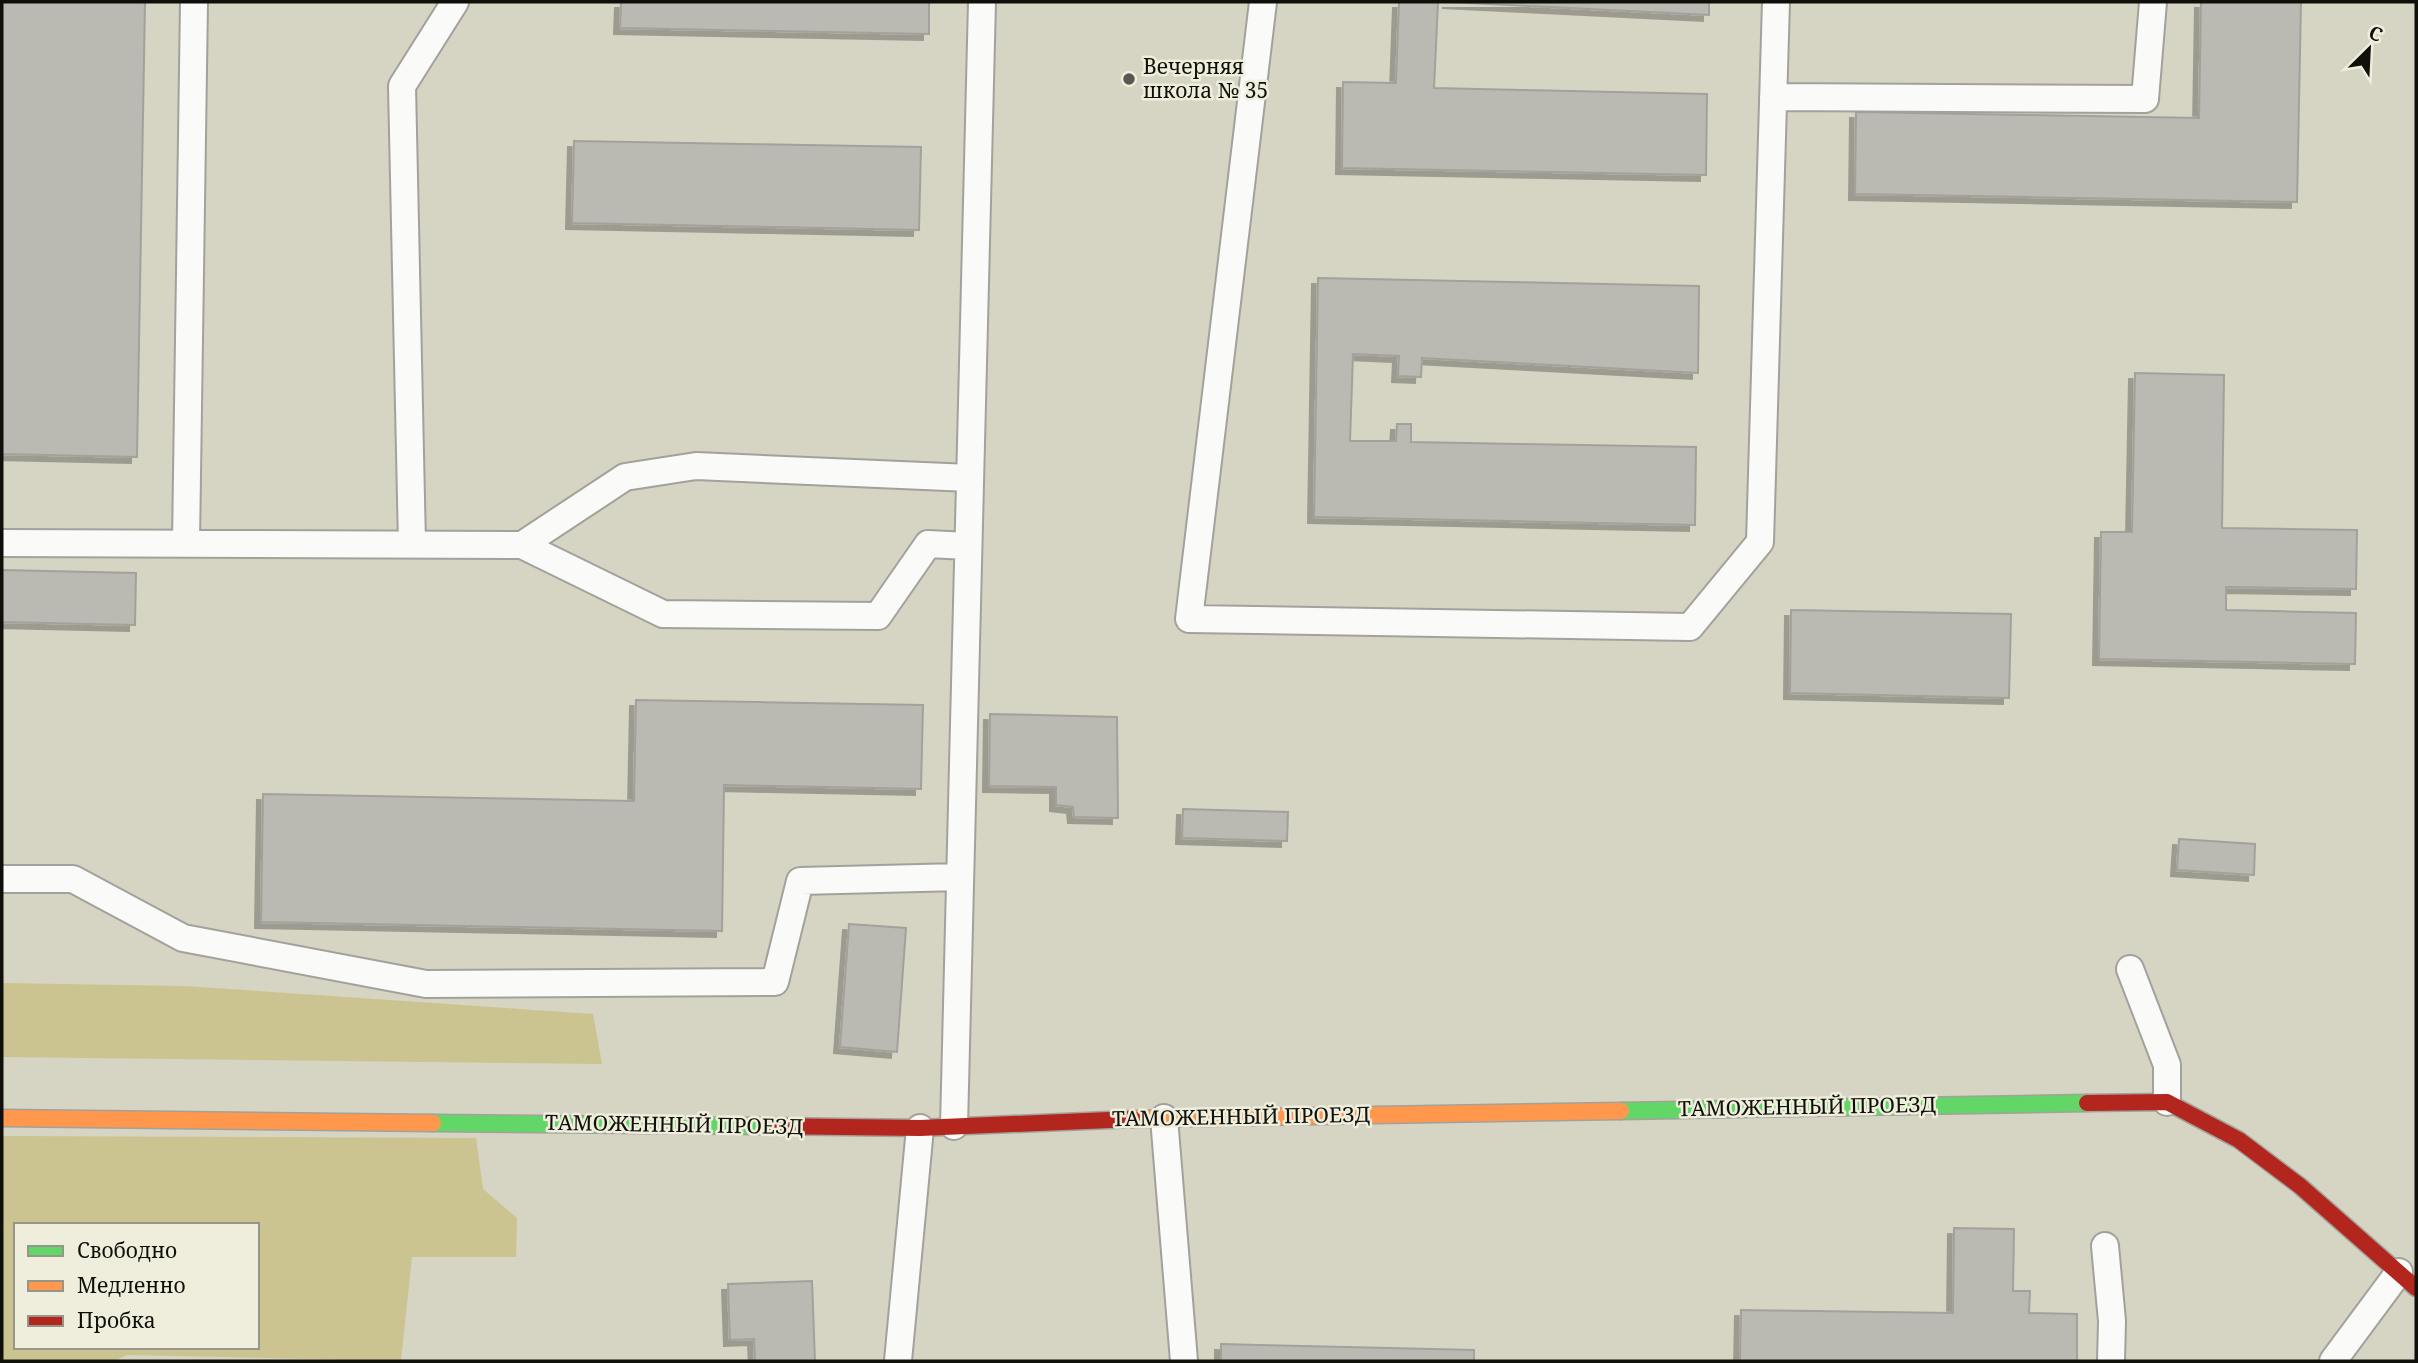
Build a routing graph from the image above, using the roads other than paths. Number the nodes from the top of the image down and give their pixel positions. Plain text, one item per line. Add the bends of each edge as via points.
1 (194, 2) edge
2 (454, 2) edge
3 (982, 2) edge
4 (1263, 2) edge
5 (1776, 2) edge
6 (2153, 2) edge
7 (1773, 97) junction
8 (970, 478) junction
9 (2, 543) edge
10 (186, 543) junction
11 (412, 544) junction
12 (522, 545) junction
13 (968, 546) junction
14 (960, 877) junction
15 (2, 879) edge
16 (2130, 969) dead end
17 (2167, 1102) junction
18 (2, 1118) edge
19 (1164, 1118) junction
20 (954, 1126) junction
21 (920, 1128) junction
22 (2105, 1246) dead end
23 (2407, 1280) edge
24 (898, 1361) edge
25 (1184, 1361) edge
26 (2110, 1361) edge
27 (2333, 1361) edge

1 - 10 lane
2 - 11 lane via 402,86
3 - 8 lane
4 - 7 lane via 1189,618 1690,627 1760,542
5 - 7 lane
6 - 7 lane via 2145,99
8 - 12 lane via 696,466 625,477
8 - 13 lane
9 - 10 lane
10 - 11 lane
11 - 12 lane
12 - 13 lane via 663,614 878,616 928,544
13 - 14 lane
14 - 15 lane via 800,881 775,982 426,984 183,938 73,879
14 - 20 lane
16 - 17 lane via 2167,1065
17 - 19 street, ТАМОЖЕННЫЙ ПРОЕЗД
17 - 23 street, ТАМОЖЕННЫЙ ПРОЕЗД via 2239,1140 2300,1186
18 - 21 street, ТАМОЖЕННЫЙ ПРОЕЗД
19 - 20 street, ТАМОЖЕННЫЙ ПРОЕЗД
19 - 25 lane
20 - 21 street, ТАМОЖЕННЫЙ ПРОЕЗД
21 - 24 lane
22 - 26 lane via 2112,1321
23 - 27 lane

